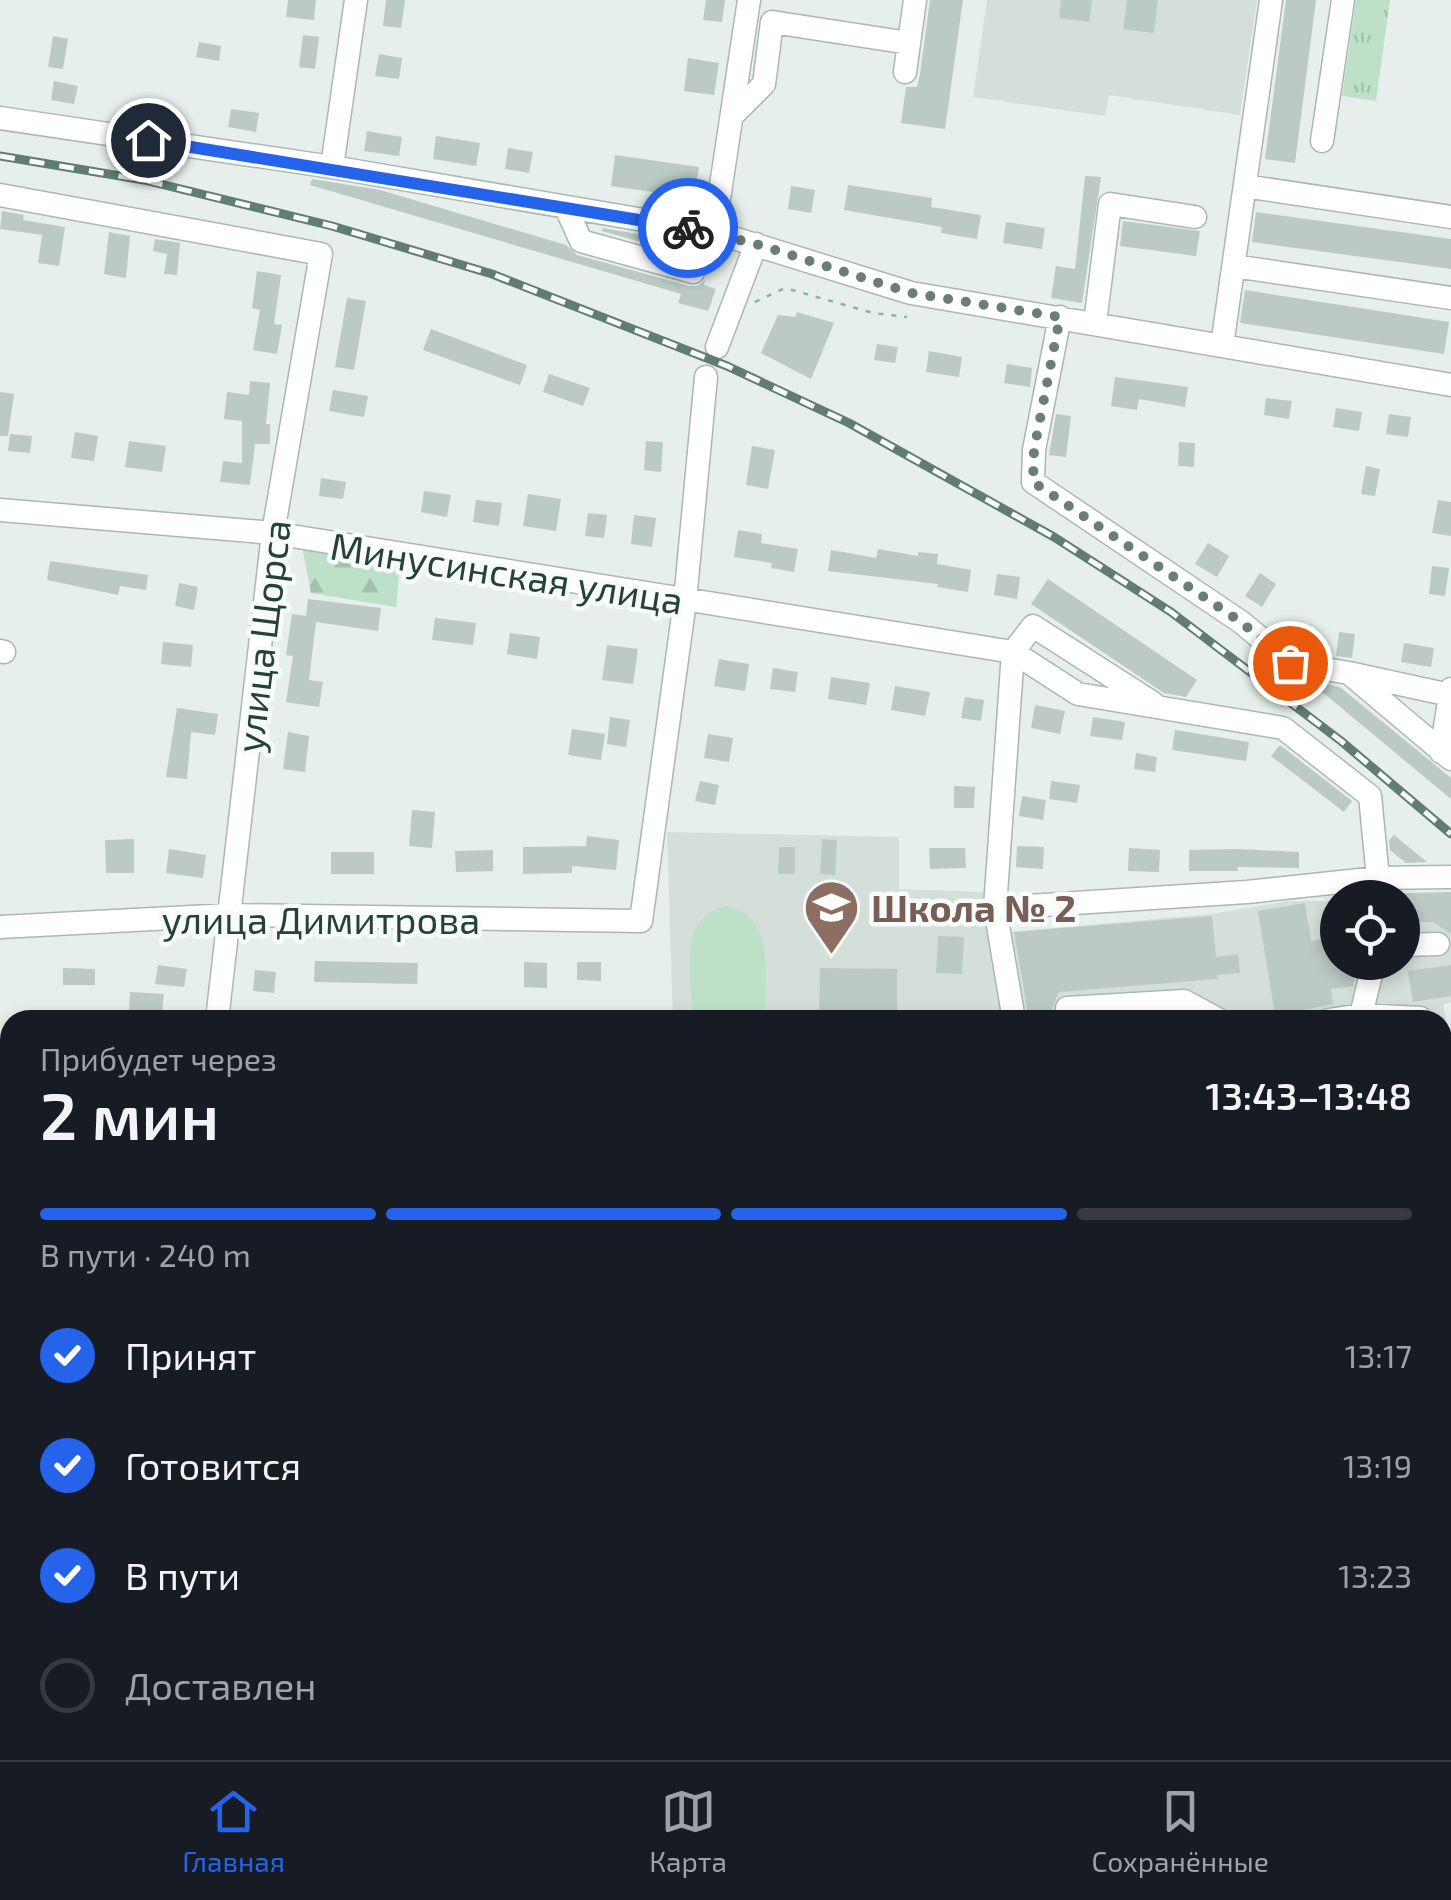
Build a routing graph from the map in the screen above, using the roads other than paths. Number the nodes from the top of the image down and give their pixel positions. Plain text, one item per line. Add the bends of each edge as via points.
1 (356, 0) edge
2 (749, 0) edge
3 (915, 0) edge
4 (1271, 0) edge
5 (1343, 0) edge
6 (909, 42) junction
7 (904, 72) dead end
8 (732, 116) junction
9 (0, 118) edge
10 (1322, 141) dead end
11 (332, 167) junction
12 (1245, 186) junction
13 (0, 195) edge
14 (566, 208) junction
15 (1195, 217) dead end
16 (1451, 217) edge
17 (714, 232) junction
18 (756, 244) junction
19 (1234, 266) junction
20 (693, 272) dead end
21 (1451, 298) edge
22 (1060, 317) junction
23 (1095, 323) junction
24 (1222, 346) junction
25 (717, 347) dead end
26 (706, 378) dead end
27 (1450, 379) edge
28 (0, 510) edge
29 (273, 533) junction
30 (686, 601) junction
31 (1012, 652) junction
32 (1350, 673) junction
33 (1450, 692) edge
34 (1161, 709) junction
35 (1446, 756) edge
36 (1450, 877) edge
37 (1378, 878) junction
38 (995, 908) junction
39 (229, 915) junction
40 (0, 927) edge
41 (1420, 944) edge
42 (1438, 944) dead end
43 (1370, 980) edge
44 (1067, 1008) dead end
45 (217, 1010) edge
46 (1012, 1010) edge
47 (1201, 1010) edge
48 (1364, 1010) edge

1 - 11 street
2 - 8 street
3 - 6 street
4 - 12 street
5 - 10 street
6 - 7 street
6 - 8 street via 772,22 764,84
8 - 17 street
9 - 11 street
11 - 14 street
12 - 16 street
12 - 19 street
13 - 29 street, улица Щорса via 321,254
14 - 17 street
14 - 20 street via 581,241
15 - 23 street via 1110,204
17 - 18 street
18 - 22 street via 911,293
18 - 25 street
19 - 21 street
19 - 24 street
22 - 23 street
22 - 32 street via 1033,482 1241,622 1290,663
23 - 24 street
24 - 27 street
26 - 30 street
28 - 29 street, Минусинская улица
29 - 30 street, Минусинская улица
29 - 39 street, улица Щорса
30 - 31 street, Минусинская улица
30 - 39 street, улица Димитрова via 642,921
31 - 34 street via 1078,694
31 - 34 street via 1033,626
31 - 38 street
32 - 33 street
32 - 35 street
33 - 35 street
34 - 37 street via 1283,728 1370,796
36 - 37 street
37 - 38 street
38 - 46 street
39 - 40 street, улица Димитрова
39 - 45 street, улица Щорса
41 - 42 street
43 - 48 street
44 - 47 street via 1184,1001

